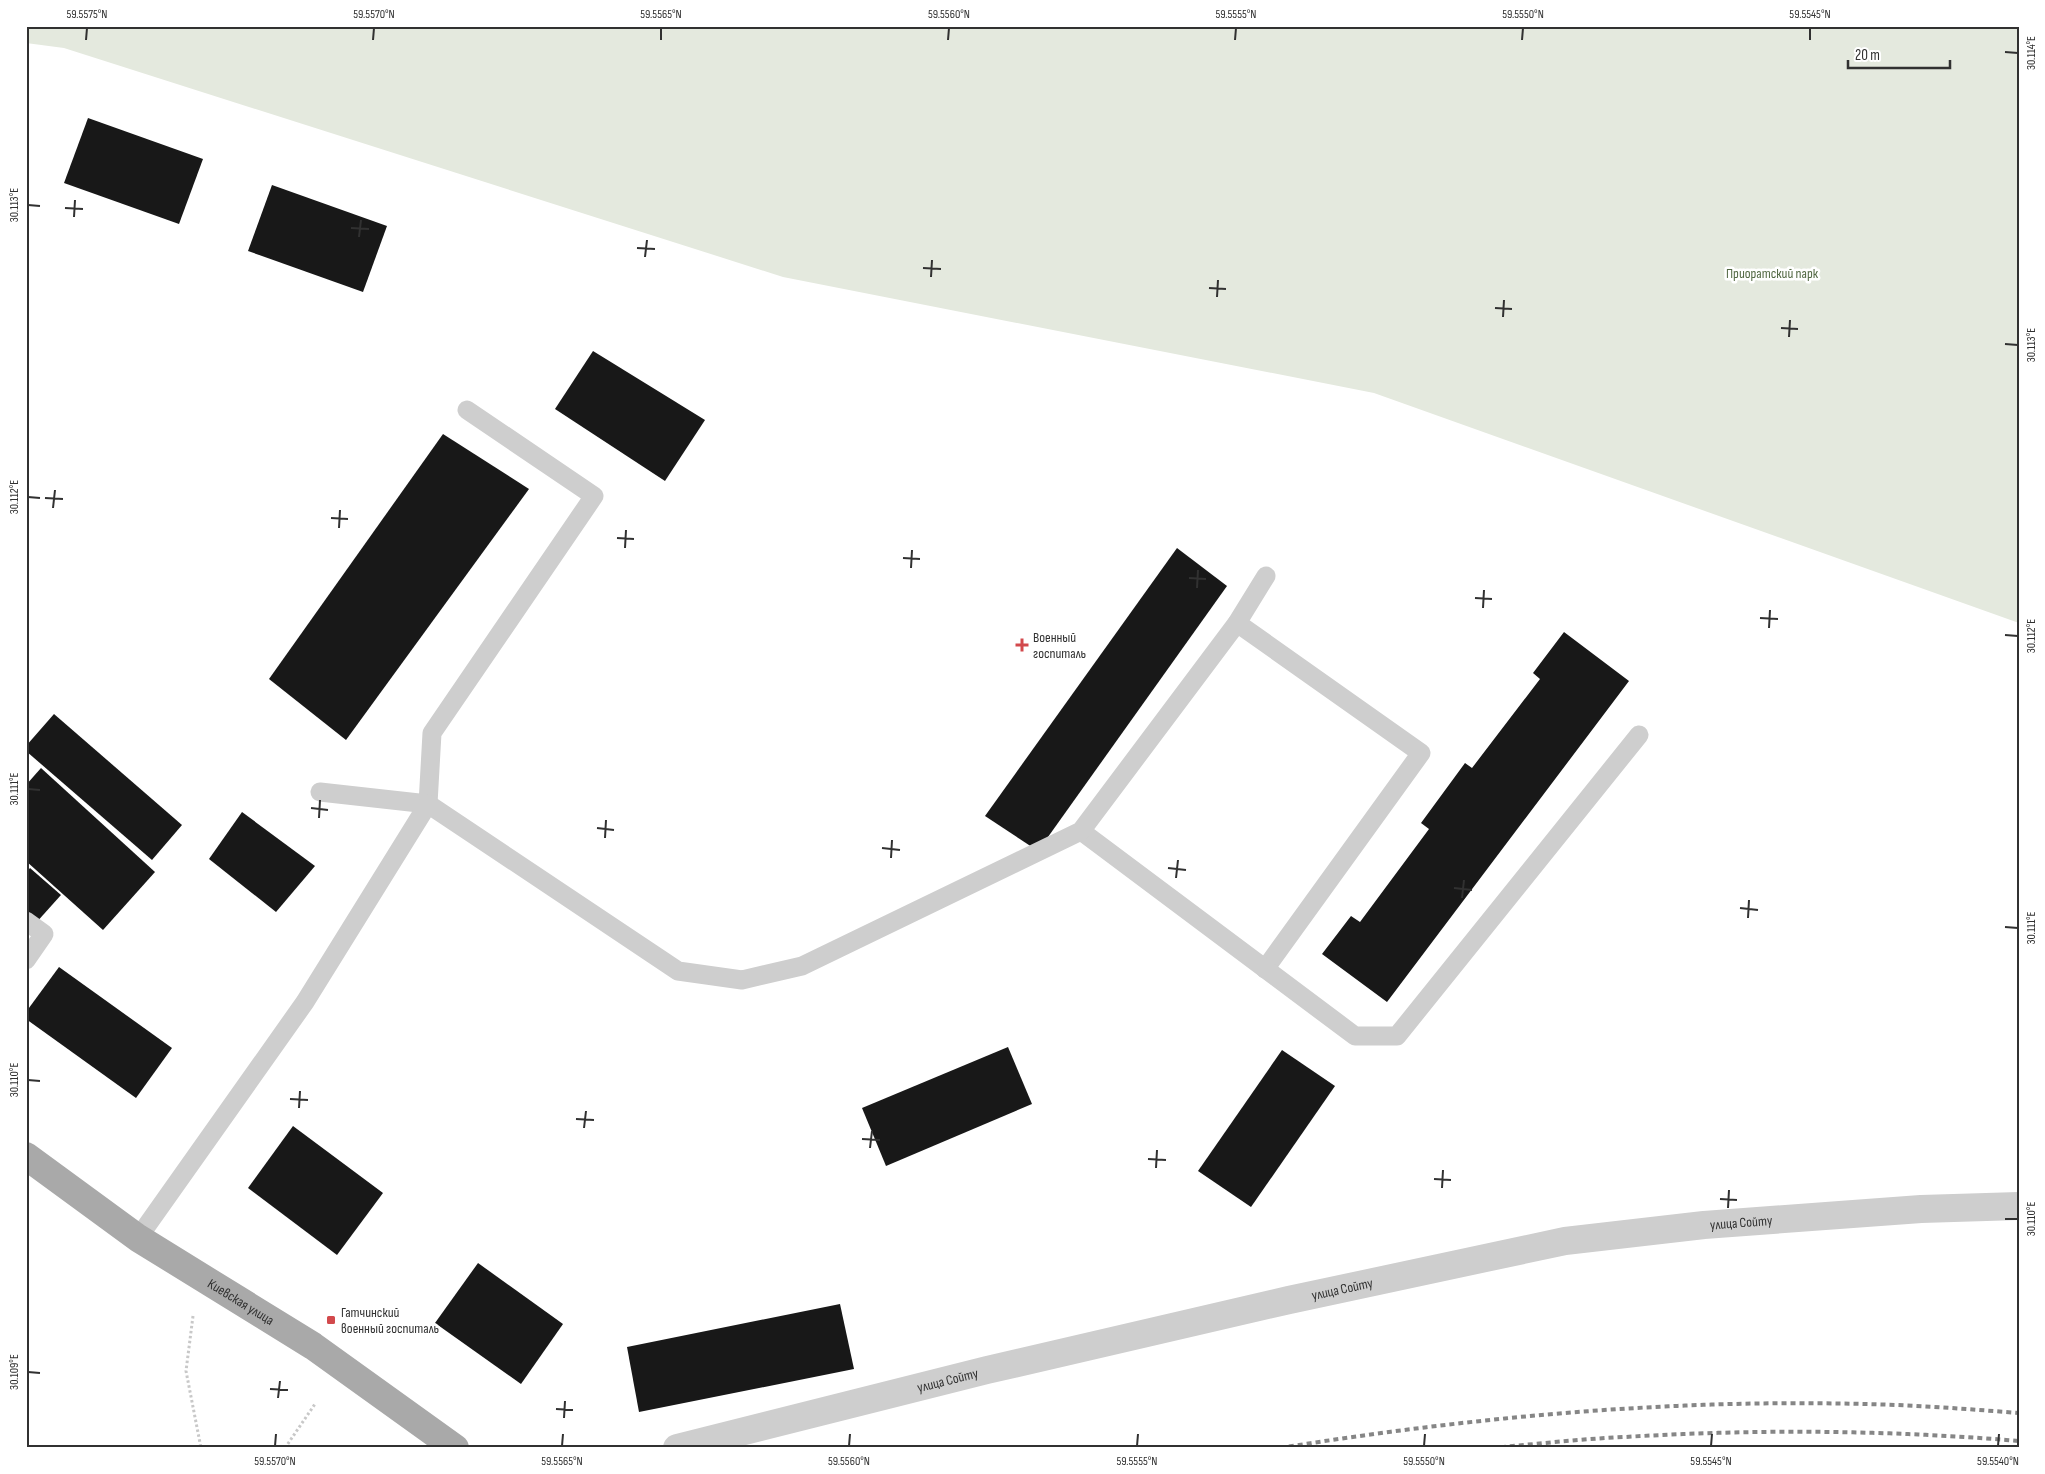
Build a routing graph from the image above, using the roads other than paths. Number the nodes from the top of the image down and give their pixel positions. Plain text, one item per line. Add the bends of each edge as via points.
1 (467, 410) dead end
2 (1266, 576) dead end
3 (1237, 623) junction
4 (1639, 735) dead end
5 (320, 792) dead end
6 (428, 804) junction
7 (1082, 831) junction
8 (26, 921) edge
9 (26, 960) edge
10 (1266, 968) junction
11 (26, 1156) edge
12 (2019, 1206) edge
13 (138, 1238) junction
14 (455, 1448) edge
15 (677, 1448) edge

1 - 6 lane via 594,496 432,734
2 - 3 lane
3 - 7 lane
3 - 10 lane via 1421,753
4 - 10 lane via 1398,1036 1355,1036
5 - 6 lane
6 - 7 lane via 678,971 742,980 802,966
6 - 13 lane via 305,1002
7 - 10 lane
8 - 9 lane via 44,934
11 - 13 main road, Киевская улица
12 - 15 street, улица Сойту via 1921,1209 1704,1225 1565,1240 1016,1363
13 - 14 main road, Киевская улица via 313,1346

